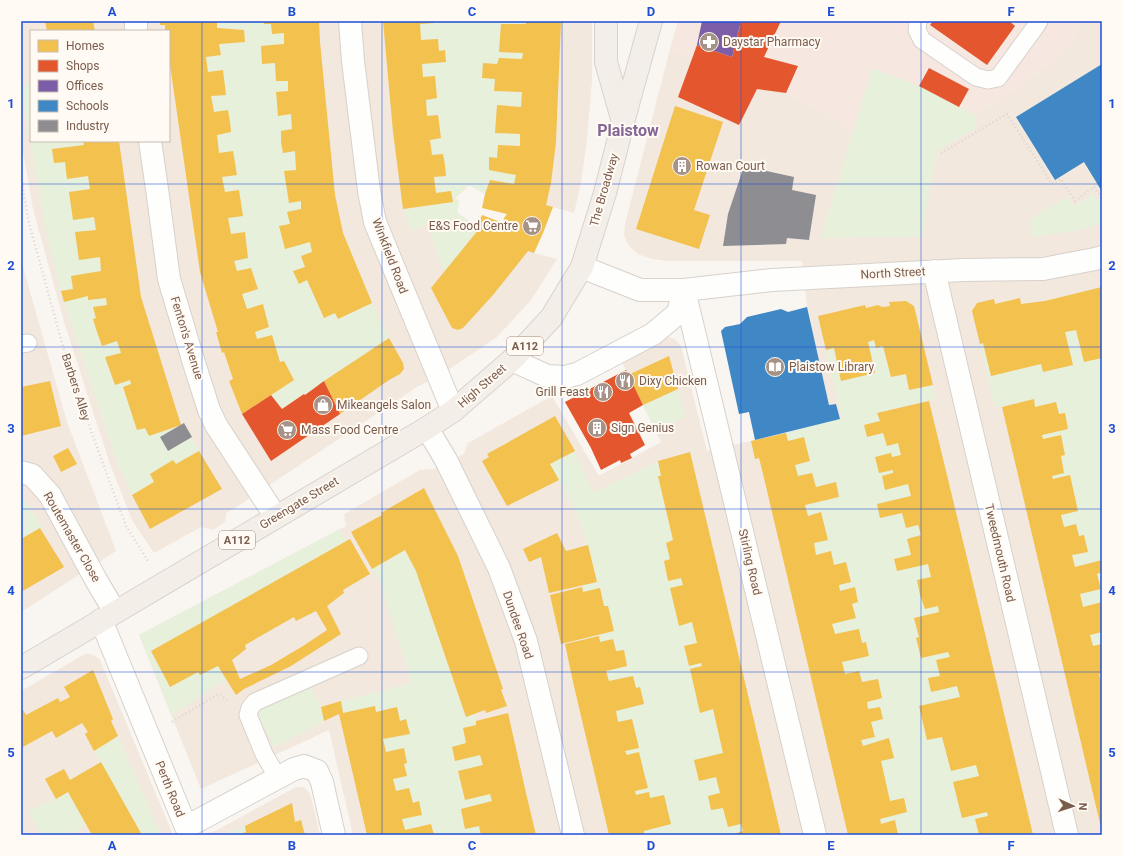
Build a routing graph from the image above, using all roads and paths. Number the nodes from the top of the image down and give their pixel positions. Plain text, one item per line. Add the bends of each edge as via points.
1 (350, 21) edge
2 (606, 21) edge
3 (651, 21) edge
4 (918, 21) edge
5 (1039, 21) edge
6 (623, 122) junction
7 (150, 142) edge
8 (941, 153) dead end
9 (21, 178) edge
10 (1102, 194) edge
11 (1102, 257) edge
12 (582, 267) junction
13 (934, 271) junction
14 (684, 290) junction
15 (512, 360) junction
16 (453, 411) junction
17 (427, 428) junction
18 (21, 472) edge
19 (276, 517) junction
20 (162, 584) junction
21 (108, 616) junction
22 (359, 656) dead end
23 (21, 668) edge
24 (248, 715) junction
25 (148, 735) junction
26 (278, 778) junction
27 (187, 831) edge
28 (334, 835) edge
29 (573, 835) edge
30 (815, 835) edge
31 (1067, 835) edge

1 - 16 street, Winkfield Road via 369,191 376,222
2 - 6 main road via 606,62
3 - 6 main road, The Broadway / A112
4 - 5 lane via 917,30 922,40 976,77 988,80 998,78
6 - 12 main road, The Broadway / A112
7 - 19 street, Fenton's Avenue via 169,279 209,410 216,425
8 - 10 path via 1007,114 1052,184 1061,179 1075,200 1094,187 1100,195
9 - 20 path, Barbers Alley via 29,223 72,379 126,526
11 - 13 street, North Street via 1043,269
12 - 14 street, North Street via 640,290
12 - 15 main road, High Street / A112 via 551,318
13 - 14 street, North Street via 772,280
13 - 31 street, Tweedmouth Road
14 - 15 street, High Street via 678,313 653,334 577,374 565,377 548,376
14 - 30 street, Stirling Road
15 - 16 main road, High Street / A112
16 - 17 main road, Greengate Street / A112
17 - 19 main road, Greengate Street / A112
17 - 29 street, Dundee Road via 446,460 499,568 526,641
18 - 21 street, Routemaster Close via 32,475 50,495 96,580
19 - 20 main road, Greengate Street / A112
20 - 21 main road, Greengate Street / A112
21 - 23 main road, Greengate Street / A112
21 - 25 street, Perth Road
22 - 24 lane via 255,702
24 - 25 path via 218,694
24 - 26 lane via 264,754
25 - 27 street, Perth Road
26 - 27 street, Perth Road
26 - 28 street, Perth Road via 304,766 317,771 322,782

